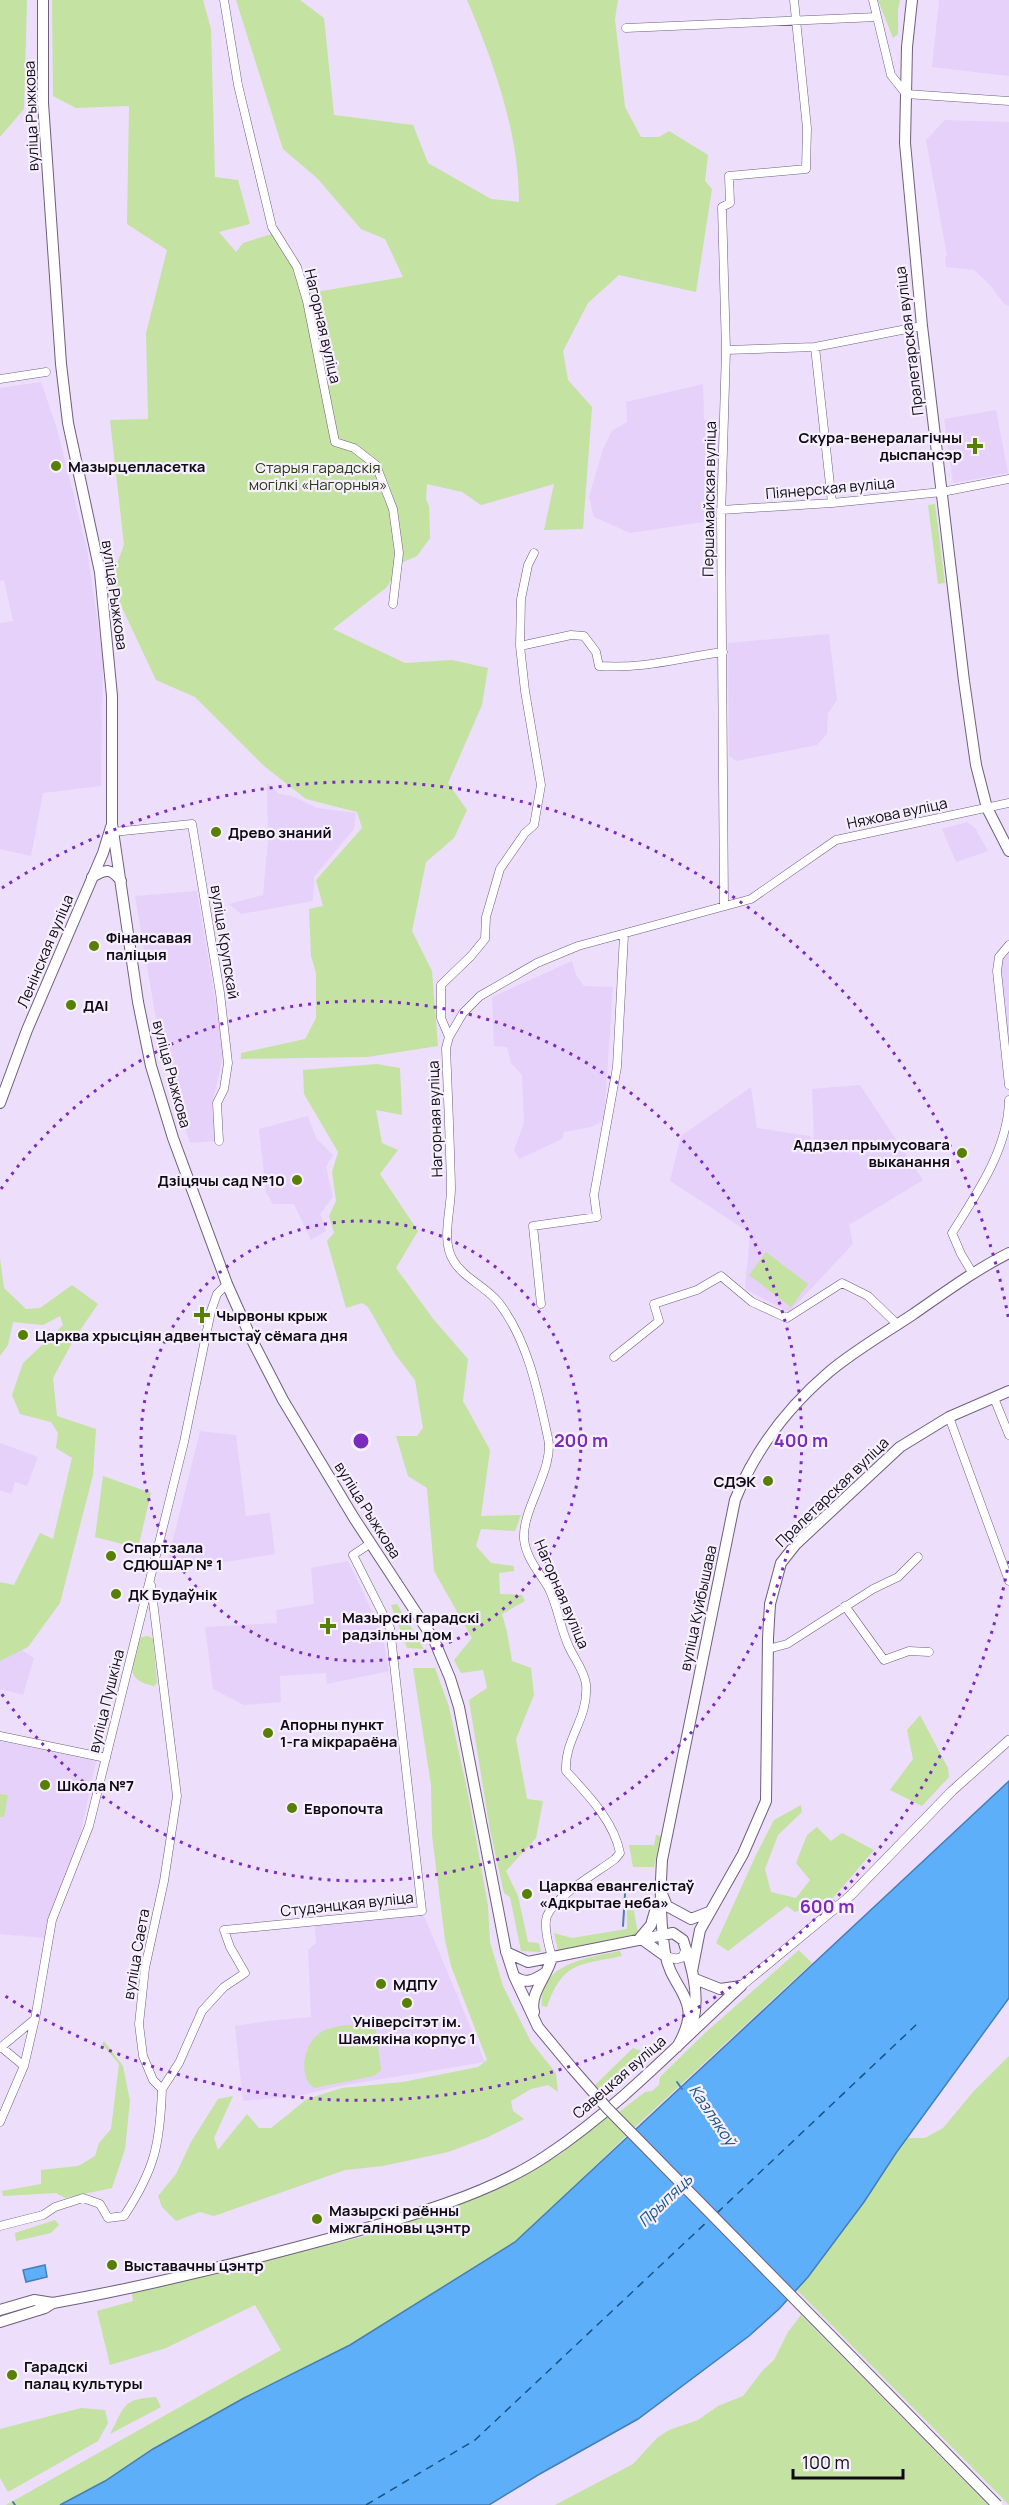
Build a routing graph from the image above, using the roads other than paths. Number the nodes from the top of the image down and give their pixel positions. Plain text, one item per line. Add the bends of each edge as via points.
1 (43, 0) edge
2 (224, 0) edge
3 (794, 0) edge
4 (873, 0) edge
5 (912, 0) edge
6 (878, 17) junction
7 (794, 21) junction
8 (626, 28) dead end
9 (906, 94) junction
10 (1009, 100) edge
11 (922, 326) junction
12 (815, 347) junction
13 (726, 350) junction
14 (46, 372) dead end
15 (0, 379) edge
16 (1009, 479) edge
17 (942, 492) junction
18 (832, 503) junction
19 (721, 510) junction
20 (534, 552) dead end
21 (393, 604) dead end
22 (520, 646) junction
23 (723, 652) junction
24 (1009, 803) edge
25 (987, 808) junction
26 (113, 828) junction
27 (1009, 850) edge
28 (92, 877) junction
29 (121, 881) junction
30 (738, 902) joint
31 (724, 905) junction
32 (624, 935) junction
33 (1009, 945) edge
34 (449, 1037) junction
35 (1009, 1084) edge
36 (1009, 1100) edge
37 (0, 1103) edge
38 (219, 1141) dead end
39 (1009, 1253) edge
40 (973, 1274) junction
41 (227, 1284) junction
42 (541, 1304) dead end
43 (898, 1325) junction
44 (614, 1357) dead end
45 (1009, 1391) edge
46 (994, 1398) junction
47 (948, 1417) junction
48 (1009, 1435) edge
49 (371, 1543) junction
50 (918, 1557) dead end
51 (150, 1581) junction
52 (1009, 1581) edge
53 (845, 1606) junction
54 (768, 1649) junction
55 (929, 1652) dead end
56 (0, 1736) edge
57 (1009, 1740) edge
58 (106, 1758) junction
59 (660, 1889) junction
60 (709, 1912) junction
61 (668, 1934) junction
62 (640, 1938) junction
63 (686, 1949) junction
64 (506, 1952) junction
65 (665, 1956) junction
66 (552, 1957) junction
67 (549, 1970) junction
68 (693, 1975) junction
69 (514, 1976) junction
70 (741, 1986) junction
71 (686, 1998) junction
72 (696, 2006) junction
73 (716, 2009) junction
74 (35, 2019) junction
75 (538, 2027) junction
76 (0, 2047) edge
77 (677, 2047) junction
78 (24, 2066) junction
79 (162, 2089) junction
80 (0, 2122) edge
81 (0, 2226) edge
82 (53, 2303) junction
83 (0, 2310) edge
84 (0, 2322) edge
85 (997, 2505) edge

1 - 26 main road, вуліца Рыжкова via 43,103 62,363 68,423 100,572 107,627
2 - 21 street, Нагорная вуліца via 238,85 272,227 297,267 335,442 354,448 376,465 393,509 399,553
3 - 7 street
4 - 6 street
5 - 9 main road, Пралетарская вуліца
6 - 7 street
6 - 9 street via 891,75
7 - 8 street
7 - 13 street, Першамайская вуліца via 807,128 806,169 729,176 730,202 722,207
9 - 10 street
9 - 11 main road, Пралетарская вуліца via 905,143
11 - 12 street
11 - 17 main road, Пралетарская вуліца
12 - 13 street
12 - 18 street
13 - 19 street, Першамайская вуліца
14 - 15 street
16 - 17 street, Піянерская вуліца
17 - 18 street, Піянерская вуліца
17 - 25 main road, Пралетарская вуліца via 965,690
18 - 19 street, Піянерская вуліца
19 - 23 street, Першамайская вуліца
20 - 22 street, Нагорная вуліца via 521,599
22 - 23 street via 584,636 596,652 599,666 628,668
22 - 34 street, Нагорная вуліца via 541,785 536,816 534,825 500,869 486,917 485,939 441,985 441,1018
23 - 31 street, Першамайская вуліца
24 - 25 street, Няжова вуліца
25 - 27 main road, Пралетарская вуліца
25 - 30 street, Няжова вуліца via 836,840 751,899
26 - 28 main road, Ленінская вуліца
26 - 29 main road, вуліца Рыжкова
26 - 38 street, вуліца Крупскай via 192,824 228,1063 224,1089 217,1103
28 - 29 main road via 104,870
28 - 37 main road, Ленінская вуліца
29 - 41 main road, вуліца Рыжкова via 151,1066
30 - 31 street, Нагорная вуліца
31 - 32 street, Нагорная вуліца
32 - 34 street, Нагорная вуліца via 537,963 480,996
32 - 42 street via 617,1067 594,1195 597,1217 533,1226
33 - 35 street via 999,957 997,971
34 - 66 street, Нагорная вуліца via 446,1048 451,1191 447,1242 452,1260 498,1301 513,1322 531,1366 549,1442 524,1540 586,1683 582,1720 565,1757 566,1771 612,1828 620,1853 555,1904 546,1917
36 - 40 street via 1008,1122 993,1161 952,1233
39 - 40 main road, вуліца Куйбышава
40 - 43 main road, вуліца Куйбышава
41 - 49 main road, вуліца Рыжкова via 283,1400
41 - 51 street, вуліца Пушкіна via 217,1294 211,1311
43 - 44 street via 868,1296 842,1283 787,1318 752,1302 721,1276 697,1290 654,1304 659,1321
43 - 59 main road, вуліца Куйбышава via 831,1371 794,1406 746,1473 735,1500 678,1775
45 - 46 main road, Пралетарская вуліца
46 - 47 main road, Пралетарская вуліца
46 - 48 street
47 - 52 street
47 - 54 main road, Пралетарская вуліца via 882,1462 781,1563 770,1604
49 - 64 main road, вуліца Рыжкова via 434,1640 450,1678 464,1729
49 - 79 street, Студэнцкая вуліца via 353,1555 390,1628 422,1911 224,1930 245,1973 224,1987 202,2011 179,2063
50 - 53 street via 898,1577
51 - 58 street, вуліца Пушкіна
51 - 79 street, вуліца Саета via 177,1796 140,1996 143,2056 153,2080
53 - 54 street via 787,1644
53 - 55 street via 885,1660 909,1651
54 - 60 main road, Пралетарская вуліца via 766,1802 743,1854
56 - 58 street
57 - 70 street, Савецкая вуліца via 952,1791 850,1896
58 - 74 street, вуліца Пушкіна via 89,1826 52,1920
59 - 60 main road via 667,1906 680,1914 691,1919
59 - 61 main road, вуліца Куйбышава
59 - 62 main road via 651,1925
60 - 61 main road, Пралетарская вуліца via 685,1929
60 - 68 main road, Пралетарская вуліца via 700,1930
61 - 62 main road, Пралетарская вуліца
61 - 63 main road via 683,1940
61 - 65 main road, вуліца Куйбышава
62 - 65 main road
62 - 66 main road, Пралетарская вуліца
63 - 65 street via 683,1957
63 - 68 main road
64 - 66 main road via 528,1962
64 - 69 main road, вуліца Рыжкова
65 - 71 main road, вуліца Куйбышава
66 - 67 main road
66 - 69 main road
67 - 69 main road via 531,1982
67 - 75 main road via 532,2006
68 - 70 main road via 720,1989
68 - 72 main road
69 - 75 main road, вуліца Рыжкова
70 - 73 main road, Савецкая вуліца
71 - 72 main road
71 - 77 main road, вуліца Куйбышава via 688,2022
72 - 73 main road via 701,2010
72 - 77 main road via 690,2032
73 - 77 main road, Савецкая вуліца
74 - 76 street
74 - 78 street, вуліца Пушкіна
75 - 85 main road, вуліца Рыжкова, bridge via 607,2108
76 - 78 street
77 - 82 main road, Савецкая вуліца via 597,2120 508,2179 387,2222 310,2244 207,2271
78 - 80 street, вуліца Пушкіна
79 - 81 street via 161,2126 154,2161 124,2217 108,2218 100,2204 83,2198 55,2206 43,2215
82 - 83 main road, Савецкая вуліца via 34,2300
82 - 84 main road, Савецкая вуліца

